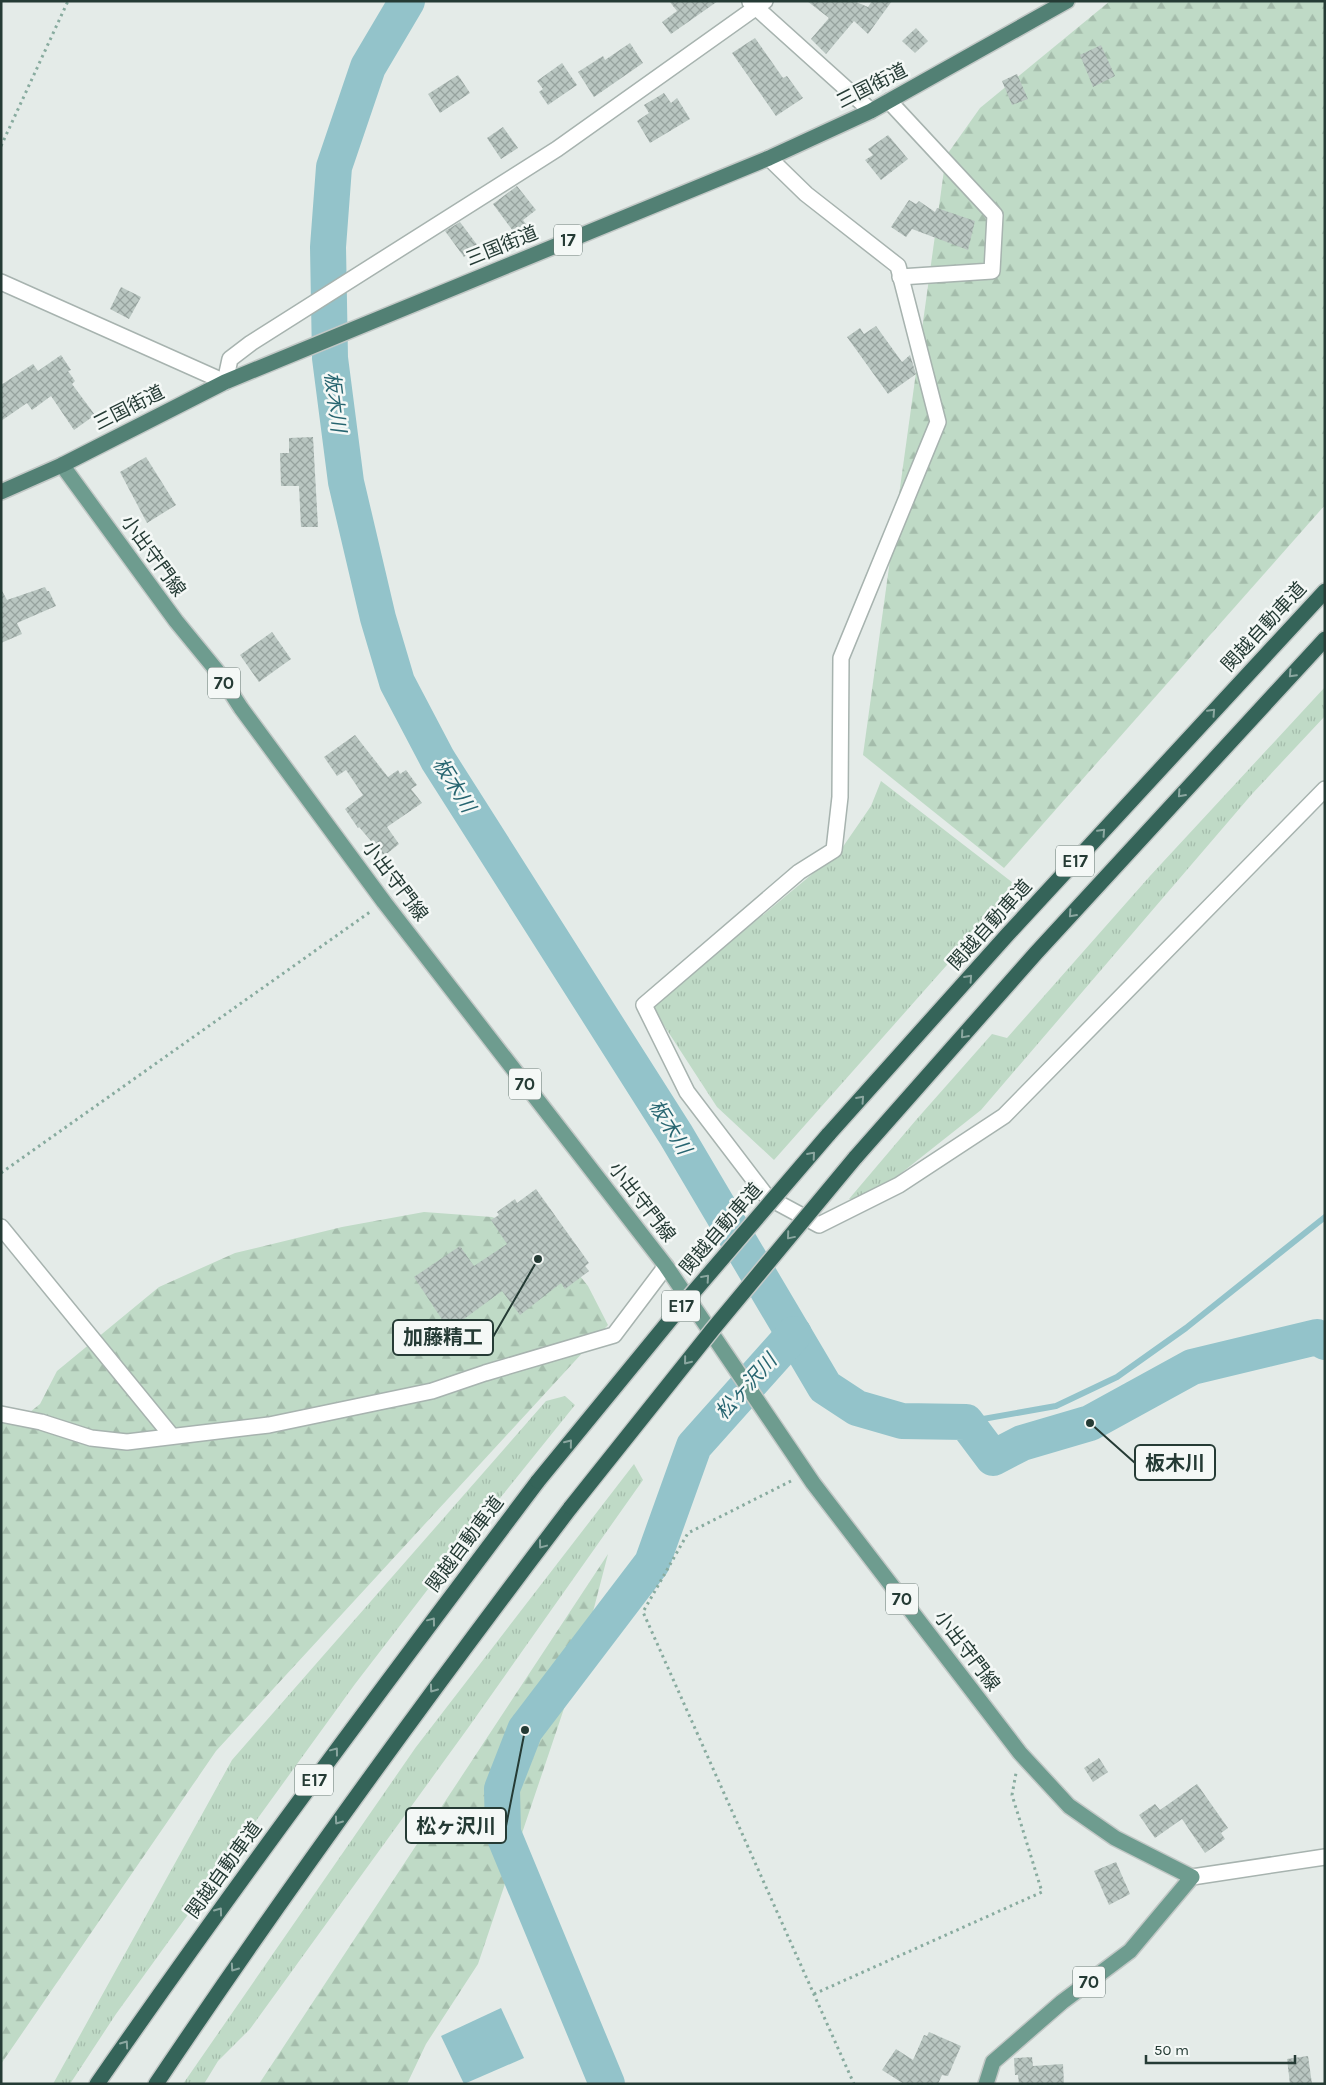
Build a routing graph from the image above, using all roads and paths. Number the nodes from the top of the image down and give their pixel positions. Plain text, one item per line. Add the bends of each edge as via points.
1 (68, 1) edge
2 (1067, 1) edge
3 (757, 4) edge
4 (889, 102) junction
5 (871, 111) junction
6 (1, 146) edge
7 (769, 158) junction
8 (900, 277) junction
9 (1, 282) edge
10 (225, 382) junction
11 (62, 465) junction
12 (1, 492) edge
13 (1325, 591) edge
14 (1325, 639) edge
15 (1325, 789) edge
16 (384, 902) junction
17 (1, 1173) edge
18 (1, 1227) edge
19 (666, 1266) junction
20 (1, 1414) edge
21 (171, 1436) junction
22 (807, 1473) junction
23 (1020, 1753) junction
24 (1325, 1857) edge
25 (1192, 1877) junction
26 (814, 1994) junction
27 (97, 2084) edge
28 (156, 2084) edge
29 (854, 2084) edge
30 (986, 2084) edge

1 - 6 path
2 - 4 highway, 三国街道 / 17
3 - 5 street
3 - 10 street via 557,149 251,343 230,359
4 - 5 highway, 三国街道 / 17
4 - 8 street via 995,216 992,271
5 - 7 highway, 三国街道 / 17
7 - 8 street via 806,194 898,266
7 - 10 highway, 三国街道 / 17
8 - 15 street via 938,422 841,658 840,797 834,850 799,872 644,1005 687,1092 767,1197 819,1225 899,1185 1004,1116
9 - 10 street
10 - 11 highway, 三国街道 / 17
11 - 12 highway, 三国街道 / 17
11 - 16 main road, 小出守門線 / 70 via 176,621 217,671
27 -> 13 highway, 関越自動車道 / E17, bridge via 294,1807 538,1481 679,1308 1008,934
14 -> 28 highway, E17, bridge via 1036,953 855,1158 712,1329 571,1506 448,1669 325,1838
16 - 17 path
16 - 19 main road, 小出守門線 / 70
18 - 21 street
19 - 21 street via 614,1335 432,1391 269,1424
19 - 22 main road, 小出守門線 / 70
20 - 21 street via 41,1422 91,1438 126,1442
22 - 23 main road, 小出守門線 / 70
22 - 26 path via 688,1534 643,1612
23 - 25 main road, 小出守門線 / 70 via 1069,1806 1115,1838
23 - 26 path via 1012,1795 1042,1892
24 - 25 street
25 - 30 main road, 70 via 1130,1951 1062,2002 993,2062
26 - 29 path

